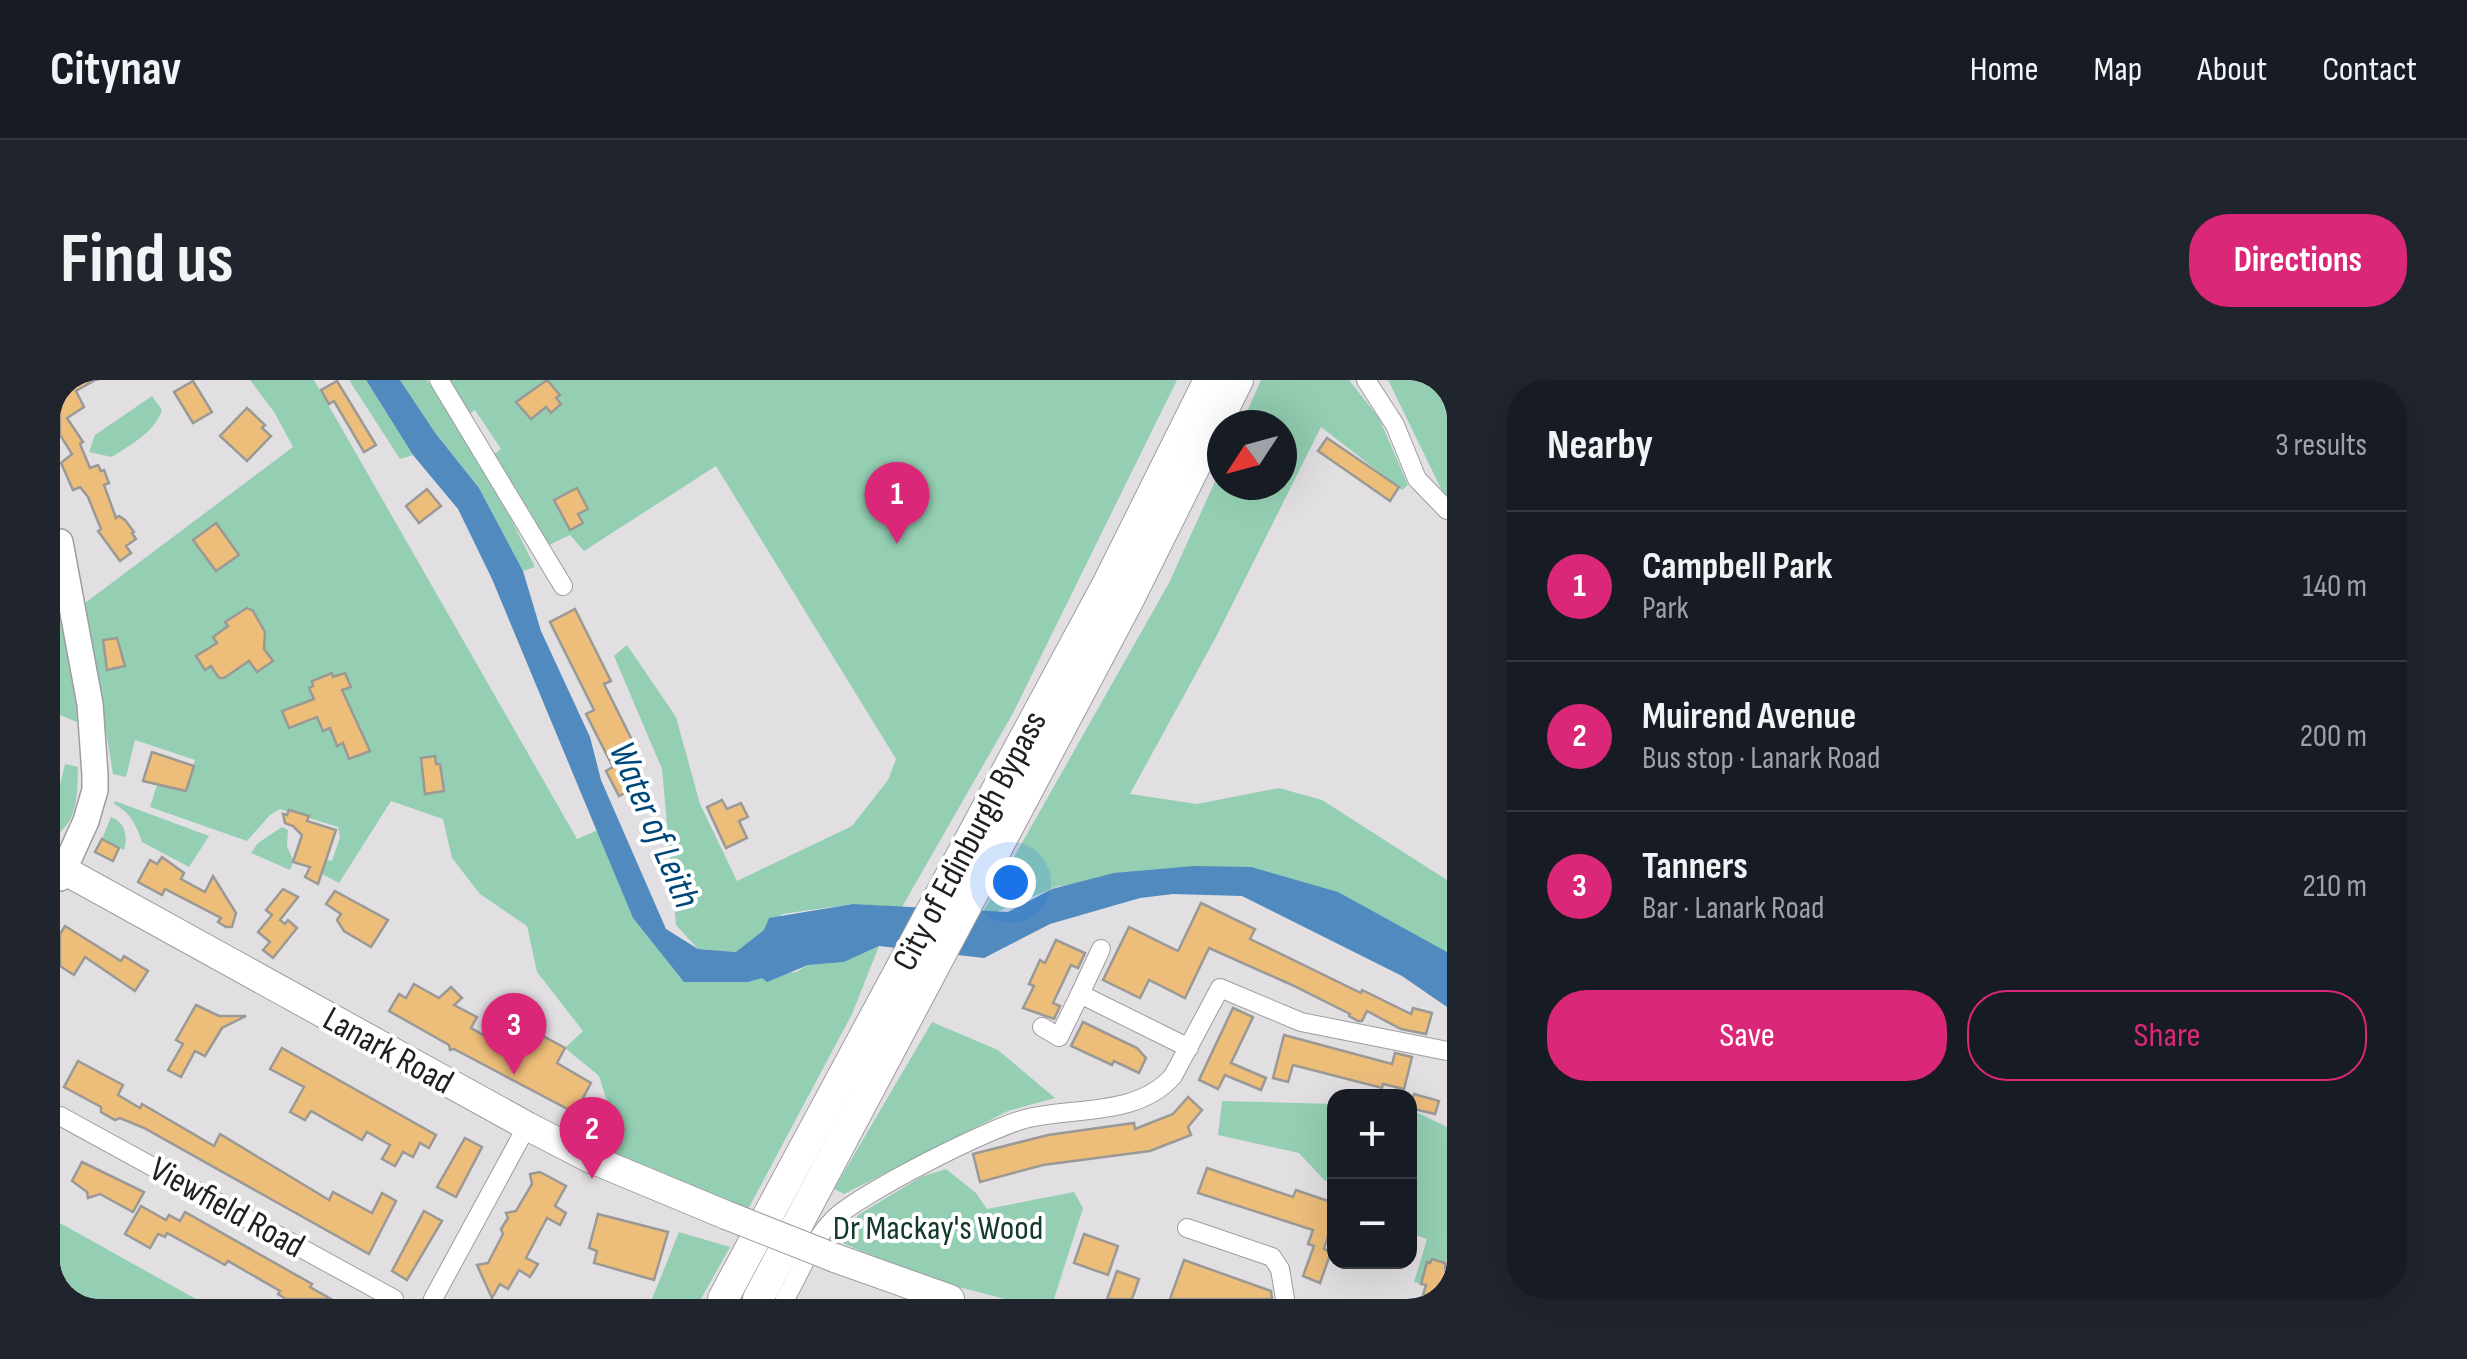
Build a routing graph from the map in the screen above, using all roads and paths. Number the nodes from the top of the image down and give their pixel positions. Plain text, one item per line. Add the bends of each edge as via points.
1 (439, 380) edge
2 (1209, 380) edge
3 (1238, 380) edge
4 (1366, 380) edge
5 (1447, 510) edge
6 (60, 542) edge
7 (563, 586) dead end
8 (1023, 770) junction
9 (61, 872) edge
10 (1101, 948) dead end
11 (1080, 994) junction
12 (1042, 1027) dead end
13 (1190, 1048) junction
14 (1447, 1051) edge
15 (60, 1116) edge
16 (527, 1126) junction
17 (825, 1140) junction
18 (1187, 1228) dead end
19 (1240, 1246) junction
20 (1233, 1266) dead end
21 (916, 1294) edge
22 (394, 1299) edge
23 (433, 1299) edge
24 (723, 1299) edge
25 (758, 1299) edge
26 (786, 1299) edge
27 (950, 1299) edge
28 (1285, 1299) edge

1 - 7 street
2 - 8 highway, City of Edinburgh Bypass
3 - 8 highway, City of Edinburgh Bypass via 1175,511
4 - 5 street via 1417,478
6 - 9 main road via 90,704 95,775 86,821
8 - 17 highway, City of Edinburgh Bypass
9 - 16 main road, Lanark Road
10 - 11 street
11 - 12 street via 1058,1037
11 - 13 street
13 - 14 street via 1220,988 1301,1022
13 - 26 street via 1173,1076 1151,1094 1011,1122 846,1208 820,1236
15 - 22 street, Viewfield Road
16 - 21 main road, Lanark Road, bridge
16 - 23 street
17 - 24 highway, City of Edinburgh Bypass
17 - 25 highway, City of Edinburgh Bypass
18 - 19 street
19 - 20 street
19 - 28 street via 1272,1257
21 - 27 main road, Lanark Road

